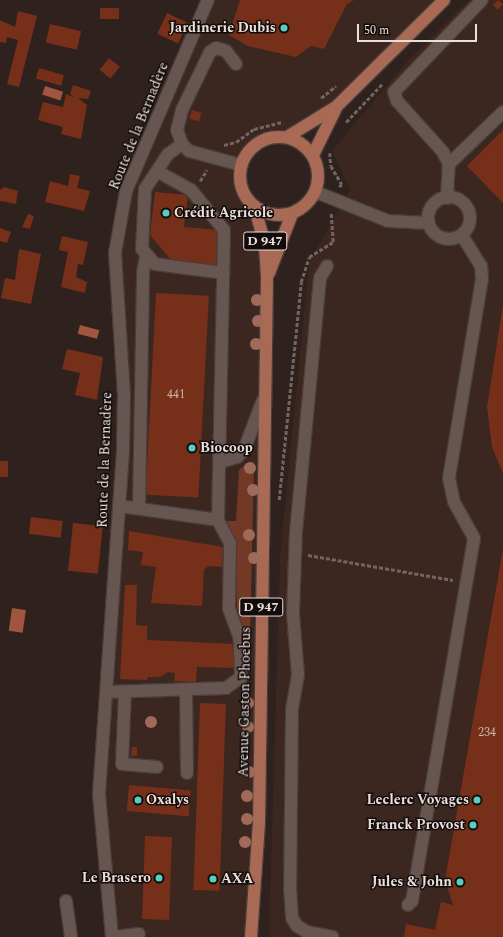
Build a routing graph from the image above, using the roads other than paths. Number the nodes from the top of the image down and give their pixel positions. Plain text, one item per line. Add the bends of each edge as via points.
1 (208, 0) edge
2 (444, 0) edge
3 (482, 0) edge
4 (236, 64) dead end
5 (336, 108) junction
6 (503, 112) edge
7 (287, 137) junction
8 (182, 144) junction
9 (313, 155) junction
10 (449, 164) junction
11 (241, 165) junction
12 (159, 172) junction
13 (316, 192) junction
14 (447, 198) junction
15 (255, 208) junction
16 (292, 214) junction
17 (429, 223) junction
18 (462, 235) junction
19 (146, 257) junction
20 (327, 266) dead end
21 (223, 273) junction
22 (268, 276) junction
23 (264, 400) junction
24 (220, 462) junction
25 (119, 506) junction
26 (139, 508) junction
27 (218, 520) junction
28 (186, 690) junction
29 (107, 692) junction
30 (125, 692) junction
31 (102, 762) junction
32 (122, 764) junction
33 (157, 766) dead end
34 (187, 773) dead end
35 (66, 901) dead end
36 (408, 905) dead end
37 (139, 934) dead end
38 (71, 937) edge
39 (113, 937) edge
40 (251, 937) edge
41 (334, 937) edge

1 - 25 street, Route de la Bernadère via 126,191 115,253 124,395
2 - 5 main road
3 - 10 street via 394,92 397,101 443,152
4 - 8 street via 222,49 213,49 207,55 182,110 178,130
5 - 7 main road
5 - 9 main road
6 - 10 street
7 - 9 main road via 306,147
7 - 11 main road via 275,137 254,146
8 - 11 street via 204,157
8 - 12 street via 168,154
9 - 13 main road via 318,167
10 - 14 street
11 - 15 main road via 242,189
12 - 19 street via 145,189 141,228
12 - 21 street via 191,190 224,230
13 - 16 main road via 310,202
13 - 17 street via 388,221
14 - 17 street via 430,210
14 - 18 street via 460,200 468,210 469,224
15 - 16 main road via 279,216
15 - 22 main road, Avenue Gaston Phoebus / D 947 via 265,244
16 - 22 main road, Avenue Gaston Phoebus / D 947
17 - 18 street via 442,238
18 - 36 street via 481,266 482,279 449,478 454,502 474,538
19 - 21 street via 155,264
19 - 26 street via 143,272
20 - 41 street via 320,278 295,553 293,635 298,675 292,709 290,908 297,926 308,932
21 - 24 street
22 - 23 main road, Avenue Gaston Phoebus / D 947
23 - 24 street via 244,450 237,457
23 - 40 main road, Avenue Gaston Phoebus / D 947 via 259,824
24 - 27 street
25 - 26 street
25 - 29 street, Route de la Bernadère
26 - 27 street
27 - 28 street via 230,543 229,608 240,639 241,677 226,688
28 - 30 street
28 - 34 street
29 - 30 street
29 - 31 street, Route de la Bernadère
30 - 32 street
31 - 32 street
31 - 39 street, Route de la Bernadère via 100,831
32 - 33 street
35 - 38 street
37 - 39 street

